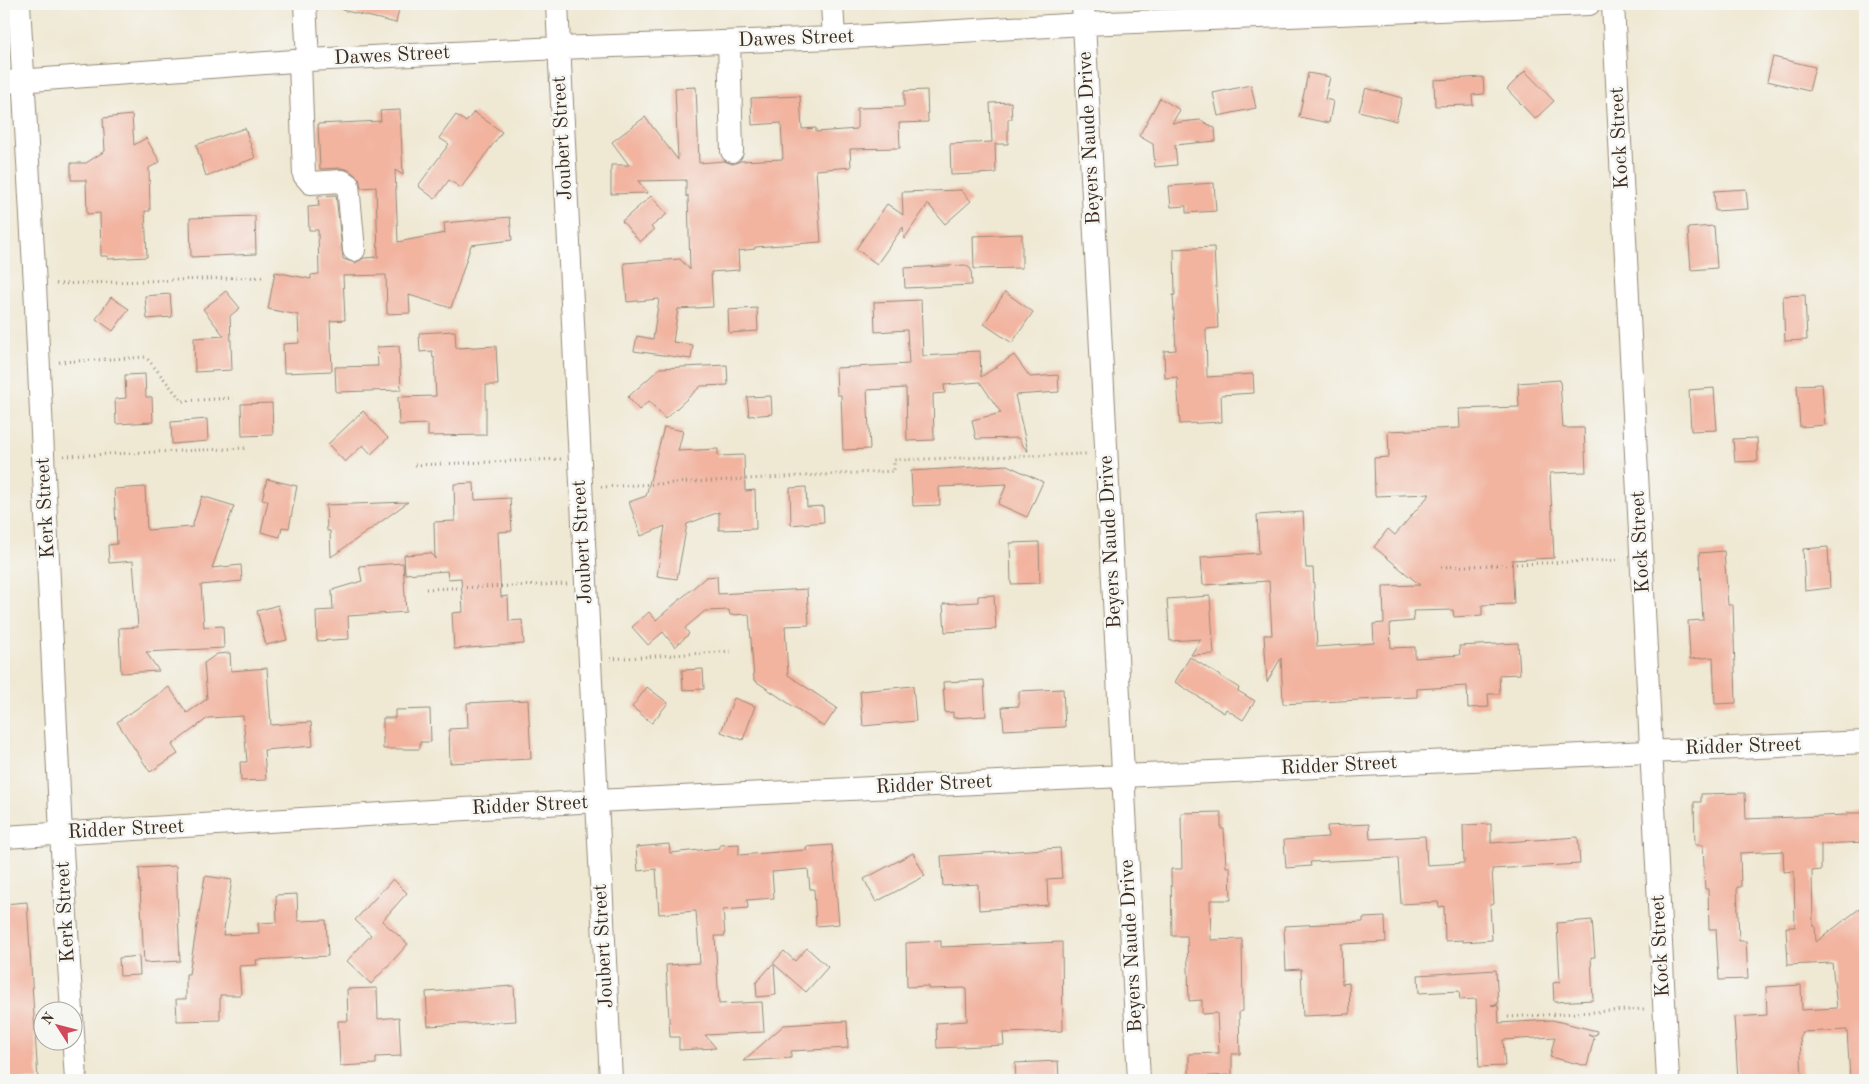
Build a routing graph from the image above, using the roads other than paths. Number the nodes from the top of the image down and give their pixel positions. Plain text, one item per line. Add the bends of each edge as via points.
1 (19, 4) edge
2 (305, 4) edge
3 (557, 4) edge
4 (832, 4) edge
5 (1590, 4) edge
6 (1613, 4) edge
7 (1370, 8) edge
8 (1084, 14) edge
9 (834, 38) junction
10 (729, 42) junction
11 (559, 48) junction
12 (304, 60) junction
13 (13, 81) edge
14 (732, 151) dead end
15 (354, 250) dead end
16 (1865, 742) edge
17 (1652, 751) junction
18 (1122, 776) junction
19 (596, 802) junction
20 (61, 834) junction
21 (4, 837) edge
22 (71, 1002) edge
23 (74, 1052) edge
24 (76, 1080) edge
25 (611, 1080) edge
26 (1139, 1080) edge
27 (1668, 1080) edge

1 - 13 street, Kerk Street
2 - 12 street
3 - 11 street, Joubert Street
4 - 9 street
5 - 7 street, Dawes Street
6 - 17 street, Kock Street
7 - 8 street, Dawes Street
8 - 9 street, Dawes Street
8 - 18 street, Beyers Naude Drive
9 - 10 street, Dawes Street
10 - 11 street, Dawes Street
10 - 14 street
11 - 12 street, Dawes Street
11 - 19 street, Joubert Street
12 - 13 street, Dawes Street
12 - 15 street via 304,175 311,183 342,181 348,185
13 - 20 street, Kerk Street via 35,285
16 - 17 street, Ridder Street
17 - 18 street, Ridder Street
17 - 27 street, Kock Street
18 - 19 street, Ridder Street
18 - 26 street, Beyers Naude Drive
19 - 20 street, Ridder Street
19 - 25 street, Joubert Street
20 - 21 street, Ridder Street
20 - 22 street, Kerk Street
23 - 24 street

